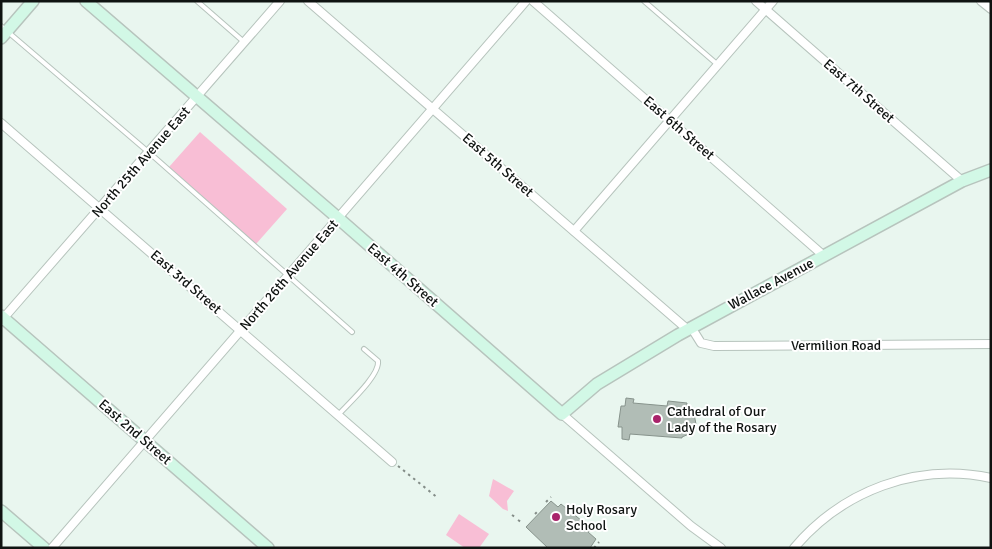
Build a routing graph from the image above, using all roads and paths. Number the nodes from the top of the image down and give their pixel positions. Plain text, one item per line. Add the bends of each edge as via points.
1 (33, 1) edge
2 (86, 1) edge
3 (197, 1) edge
4 (280, 1) edge
5 (308, 1) edge
6 (526, 1) edge
7 (533, 1) edge
8 (644, 1) edge
9 (756, 1) edge
10 (773, 1) edge
11 (981, 1) edge
12 (991, 9) edge
13 (766, 10) junction
14 (3, 31) edge
15 (244, 42) junction
16 (718, 65) junction
17 (197, 97) junction
18 (433, 109) junction
19 (670, 120) junction
20 (1, 123) edge
21 (149, 153) junction
22 (991, 170) edge
23 (962, 181) junction
24 (101, 208) junction
25 (338, 218) junction
26 (574, 232) junction
27 (824, 256) junction
28 (289, 275) junction
29 (2, 319) edge
30 (689, 328) junction
31 (241, 330) junction
32 (352, 332) dead end
33 (991, 344) edge
34 (364, 349) dead end
35 (338, 414) junction
36 (562, 414) junction
37 (145, 440) junction
38 (392, 462) joint
39 (991, 478) edge
40 (551, 497) dead end
41 (438, 498) dead end
42 (546, 502) dead end
43 (539, 510) dead end
44 (1, 511) edge
45 (535, 514) dead end
46 (512, 515) dead end
47 (515, 517) dead end
48 (599, 542) dead end
49 (44, 548) edge
50 (52, 548) edge
51 (268, 548) edge
52 (594, 548) edge
53 (721, 548) edge
54 (794, 548) edge

1 - 14 main road
2 - 17 main road, East 4th Street
3 - 15 lane
4 - 15 street, North 25th Avenue East
5 - 18 street, East 5th Street
6 - 18 street, North 26th Avenue East
7 - 19 street, East 6th Street
8 - 16 lane
9 - 13 street, East 7th Street
10 - 13 street
11 - 12 street
13 - 16 street
13 - 23 street, East 7th Street
14 - 21 lane
15 - 17 street, North 25th Avenue East
16 - 19 street
17 - 21 street, North 25th Avenue East
17 - 25 main road, East 4th Street
18 - 25 street, North 26th Avenue East
18 - 26 street, East 5th Street
19 - 26 street
19 - 27 street, East 6th Street
20 - 24 street, East 3rd Street
21 - 24 street, North 25th Avenue East
21 - 28 lane
22 - 23 main road, Wallace Avenue
23 - 27 main road, Wallace Avenue
24 - 29 street, North 25th Avenue East
24 - 31 street, East 3rd Street
25 - 28 street, North 26th Avenue East
25 - 36 main road, East 4th Street
26 - 30 street, East 5th Street
27 - 30 main road, Wallace Avenue
28 - 31 street, North 26th Avenue East
28 - 32 lane
29 - 37 main road, East 2nd Street
30 - 33 street, Vermilion Road via 701,343 714,346
30 - 36 main road, Wallace Avenue via 597,384
31 - 35 street, East 3rd Street
31 - 37 street, North 26th Avenue East
34 - 35 lane via 378,361 378,367
35 - 38 street, East 3rd Street
36 - 53 street, East 4th Street
37 - 50 street, North 26th Avenue East
37 - 51 main road, East 2nd Street
38 - 41 path
39 - 54 street via 968,474 922,475 872,489 845,502 823,518
40 - 42 path
43 - 45 path
44 - 49 main road
46 - 47 path
48 - 52 path

